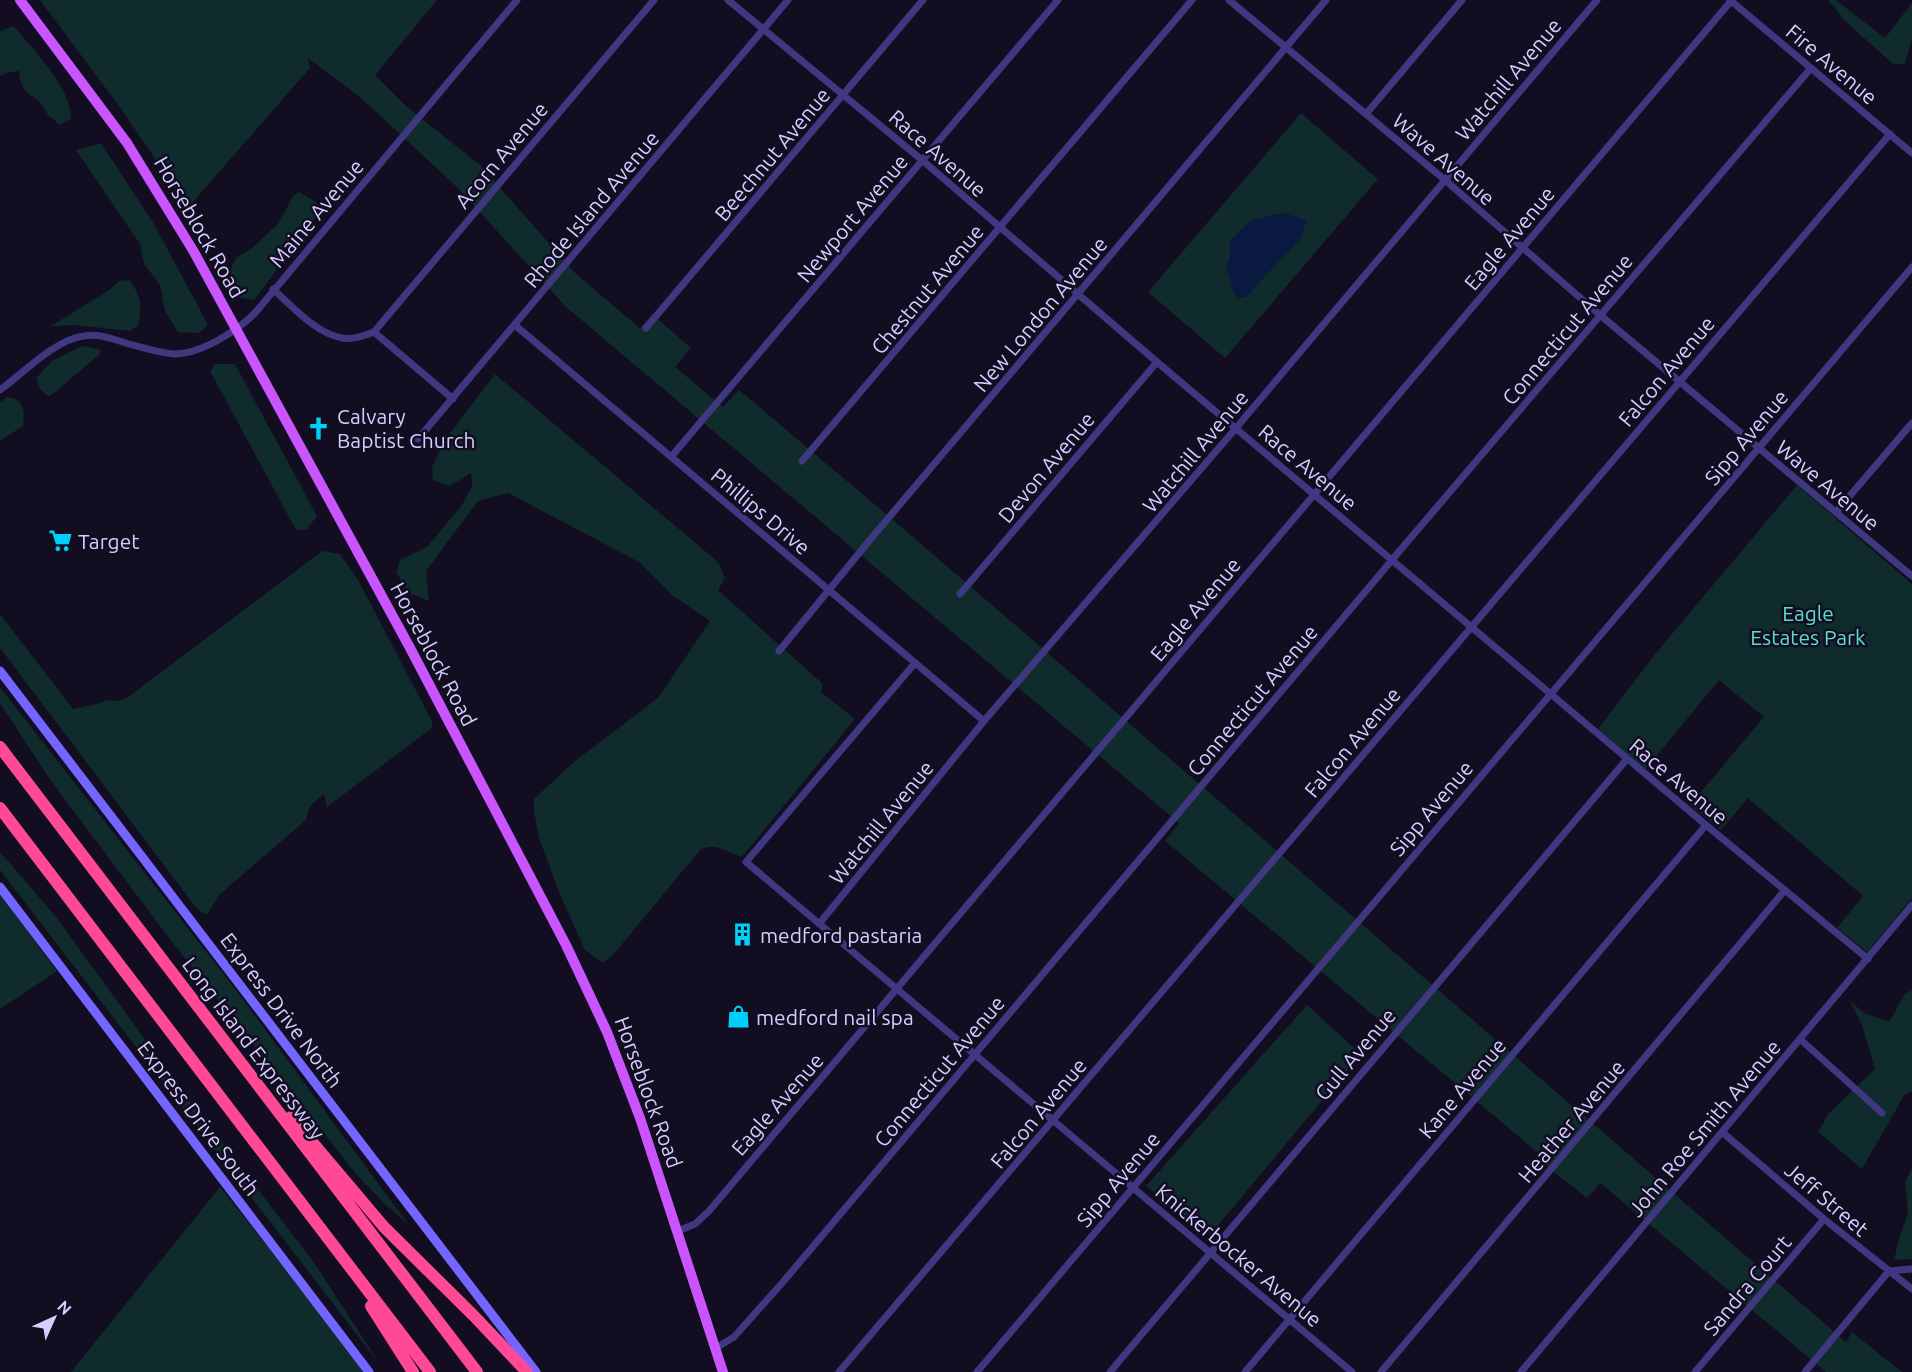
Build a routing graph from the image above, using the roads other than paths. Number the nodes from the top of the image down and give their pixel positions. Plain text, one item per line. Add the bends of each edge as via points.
1 (20, 0) edge
2 (518, 0) edge
3 (654, 0) edge
4 (728, 0) edge
5 (788, 0) edge
6 (923, 0) edge
7 (1058, 0) edge
8 (1192, 0) edge
9 (1229, 0) edge
10 (1326, 0) edge
11 (1462, 0) edge
12 (1597, 0) edge
13 (1731, 0) edge
14 (763, 29) junction
15 (1287, 48) junction
16 (1811, 68) junction
17 (843, 94) junction
18 (1366, 114) junction
19 (1890, 134) junction
20 (1912, 153) edge
21 (922, 160) junction
22 (1445, 180) junction
23 (1000, 228) junction
24 (1522, 248) junction
25 (1912, 267) edge
26 (273, 289) junction
27 (1078, 294) junction
28 (1600, 315) junction
29 (516, 326) junction
30 (646, 328) dead end
31 (237, 329) junction
32 (374, 332) junction
33 (1157, 362) junction
34 (1678, 381) junction
35 (0, 390) edge
36 (453, 399) junction
37 (1912, 423) edge
38 (1236, 428) junction
39 (418, 439) dead end
40 (1758, 448) junction
41 (671, 457) junction
42 (802, 461) dead end
43 (1314, 494) junction
44 (1836, 512) junction
45 (1392, 560) junction
46 (1912, 576) edge
47 (829, 590) junction
48 (960, 594) dead end
49 (1471, 627) junction
50 (779, 651) dead end
51 (915, 663) junction
52 (0, 671) edge
53 (1550, 694) junction
54 (984, 721) junction
55 (0, 747) edge
56 (1627, 759) junction
57 (0, 808) edge
58 (1706, 825) junction
59 (0, 887) edge
60 (1785, 890) junction
61 (1912, 905) edge
62 (819, 924) junction
63 (1868, 959) junction
64 (897, 989) junction
65 (1800, 1039) junction
66 (975, 1054) junction
67 (238, 1059) junction
68 (1882, 1113) dead end
69 (1054, 1120) junction
70 (1722, 1132) junction
71 (1132, 1188) junction
72 (1824, 1219) junction
73 (678, 1232) junction
74 (331, 1242) junction
75 (1211, 1252) junction
76 (1911, 1269) edge
77 (1889, 1271) junction
78 (1912, 1289) edge
79 (1290, 1319) junction
80 (716, 1348) junction
81 (369, 1372) edge
82 (413, 1372) edge
83 (430, 1372) edge
84 (477, 1372) edge
85 (527, 1372) edge
86 (536, 1372) edge
87 (723, 1372) edge
88 (839, 1372) edge
89 (977, 1372) edge
90 (1110, 1372) edge
91 (1245, 1372) edge
92 (1352, 1372) edge
93 (1381, 1372) edge
94 (1521, 1372) edge
95 (1695, 1372) edge
96 (1805, 1372) edge

1 - 31 main road, Horseblock Road via 127,143
2 - 26 street, Maine Avenue
3 - 32 street, Acorn Avenue
4 - 14 street, Race Avenue
5 - 14 street, Rhode Island Avenue
6 - 17 street, Beechnut Avenue
7 - 21 street, Newport Avenue
8 - 23 street, Chestnut Avenue
9 - 15 street, Wave Avenue
10 - 15 street, New London Avenue
11 - 18 street
12 - 22 street, Watchill Avenue
13 - 16 street, Fire Avenue
13 - 24 street, Eagle Avenue
14 - 17 street, Race Avenue
14 - 29 street, Rhode Island Avenue
15 - 18 street, Wave Avenue
15 - 27 street, New London Avenue
16 - 19 street, Fire Avenue
16 - 28 street, Connecticut Avenue
17 - 21 street, Race Avenue
17 - 30 street, Beechnut Avenue
18 - 22 street, Wave Avenue
19 - 20 street, Fire Avenue
19 - 34 street, Falcon Avenue
21 - 23 street, Race Avenue
21 - 41 street, Newport Avenue
22 - 24 street, Wave Avenue
22 - 38 street, Watchill Avenue
23 - 27 street, Race Avenue
23 - 42 street, Chestnut Avenue
24 - 28 street, Wave Avenue
24 - 43 street, Eagle Avenue
25 - 40 street, Sipp Avenue
26 - 31 street, Maine Avenue
26 - 32 street via 324,332 342,338
27 - 33 street, Race Avenue
27 - 47 street, New London Avenue
28 - 34 street, Wave Avenue
28 - 45 street, Connecticut Avenue
29 - 36 street, Rhode Island Avenue
29 - 41 street, Phillips Drive
31 - 35 street, Maine Avenue via 182,354 164,353 103,336 82,336 55,349
31 - 73 main road, Horseblock Road via 582,975 620,1063
32 - 36 street
33 - 38 street, Race Avenue
33 - 48 street, Devon Avenue
34 - 40 street, Wave Avenue
34 - 49 street, Falcon Avenue
36 - 39 street, Rhode Island Avenue
37 - 44 street
38 - 43 street, Race Avenue
38 - 54 street, Watchill Avenue
40 - 44 street, Wave Avenue
40 - 53 street, Sipp Avenue
41 - 47 street, Phillips Drive
43 - 45 street, Race Avenue
43 - 64 street, Eagle Avenue
44 - 46 street, Wave Avenue
45 - 49 street, Race Avenue
45 - 66 street, Connecticut Avenue
47 - 50 street, New London Avenue
47 - 51 street, Phillips Drive
49 - 53 street, Race Avenue
49 - 69 street, Falcon Avenue
51 - 54 street, Phillips Drive
51 - 62 street, Knickerbocker Avenue via 746,862
52 - 86 main road, Express Drive North
53 - 56 street, Race Avenue
53 - 71 street, Sipp Avenue
54 - 62 street, Watchill Avenue
55 - 67 highway, Long Island Expressway
56 - 58 street, Race Avenue
56 - 75 street, Gull Avenue
57 - 74 highway
58 - 60 street, Race Avenue
58 - 79 street, Kane Avenue
59 - 81 main road, Express Drive South
60 - 63 street, Race Avenue
60 - 93 street, Heather Avenue
61 - 63 street, John Roe Smith Avenue
62 - 64 street, Knickerbocker Avenue
63 - 65 street, John Roe Smith Avenue
64 - 66 street, Knickerbocker Avenue
64 - 73 street, Eagle Avenue via 709,1211
65 - 68 street
65 - 70 street, John Roe Smith Avenue
66 - 69 street, Knickerbocker Avenue
66 - 80 street, Connecticut Avenue via 740,1331
67 - 84 highway, Long Island Expressway
67 - 85 highway via 384,1227
69 - 71 street, Knickerbocker Avenue
69 - 88 street, Falcon Avenue
70 - 72 street, Jeff Street
70 - 94 street, John Roe Smith Avenue
71 - 75 street, Knickerbocker Avenue
71 - 89 street, Sipp Avenue
72 - 77 street, Jeff Street
72 - 95 street, Sandra Court
73 - 80 main road, Horseblock Road
74 - 82 highway
74 - 83 highway
75 - 79 street, Knickerbocker Avenue
75 - 90 street, Gull Avenue
76 - 77 street
77 - 78 street, Jeff Street
77 - 96 street
79 - 91 street, Kane Avenue
79 - 92 street, Knickerbocker Avenue
80 - 87 main road, Horseblock Road

